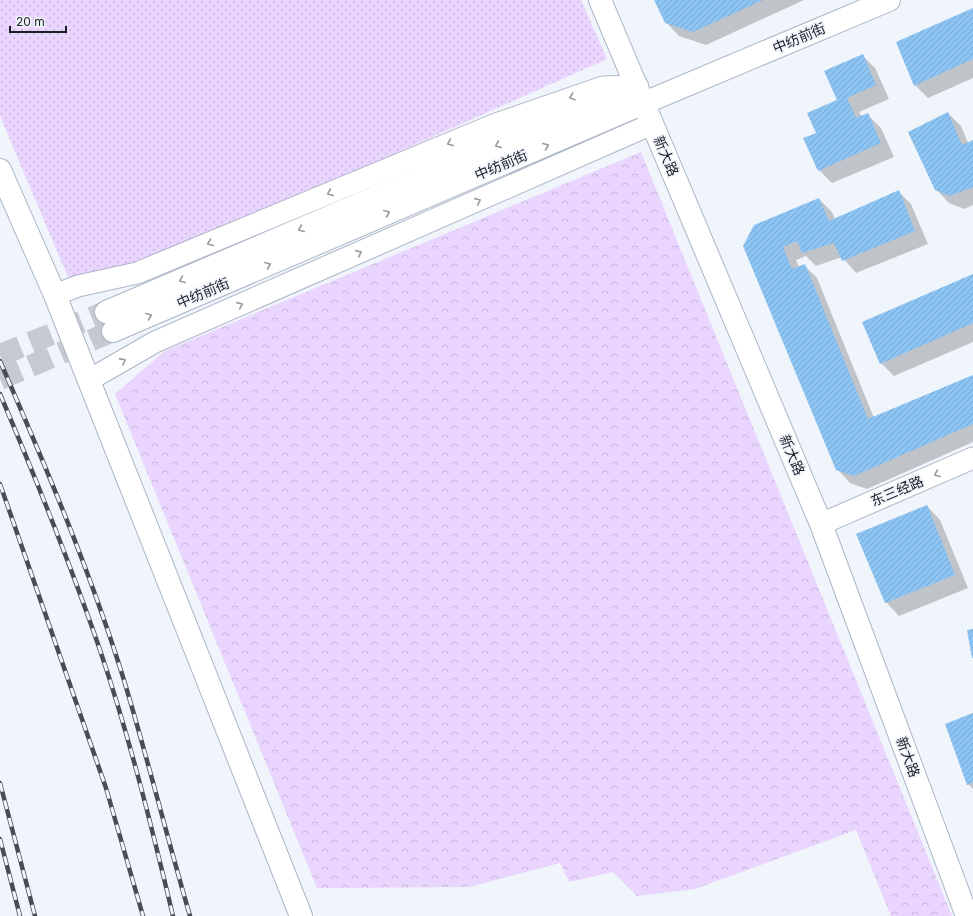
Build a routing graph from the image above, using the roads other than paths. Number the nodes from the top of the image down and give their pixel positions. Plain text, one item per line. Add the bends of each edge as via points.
1 (600, 0) edge
2 (890, 0) edge
3 (641, 94) junction
4 (652, 124) junction
5 (0, 170) edge
6 (55, 295) junction
7 (109, 322) tunnel mouth
8 (88, 380) junction
9 (973, 458) edge
10 (821, 524) junction
11 (301, 916) edge
12 (967, 916) edge

1 - 3 street, 新大路
2 - 3 street, 中纺前街
3 - 4 street, 新大路
3 -> 6 street via 603,87 496,124 137,273 78,286
3 - 7 street, 中纺前街
8 -> 4 street via 155,342
4 - 10 street, 新大路
5 - 6 street
6 - 8 street
8 - 11 street
9 -> 10 street, 东三经路
10 - 12 street, 新大路

